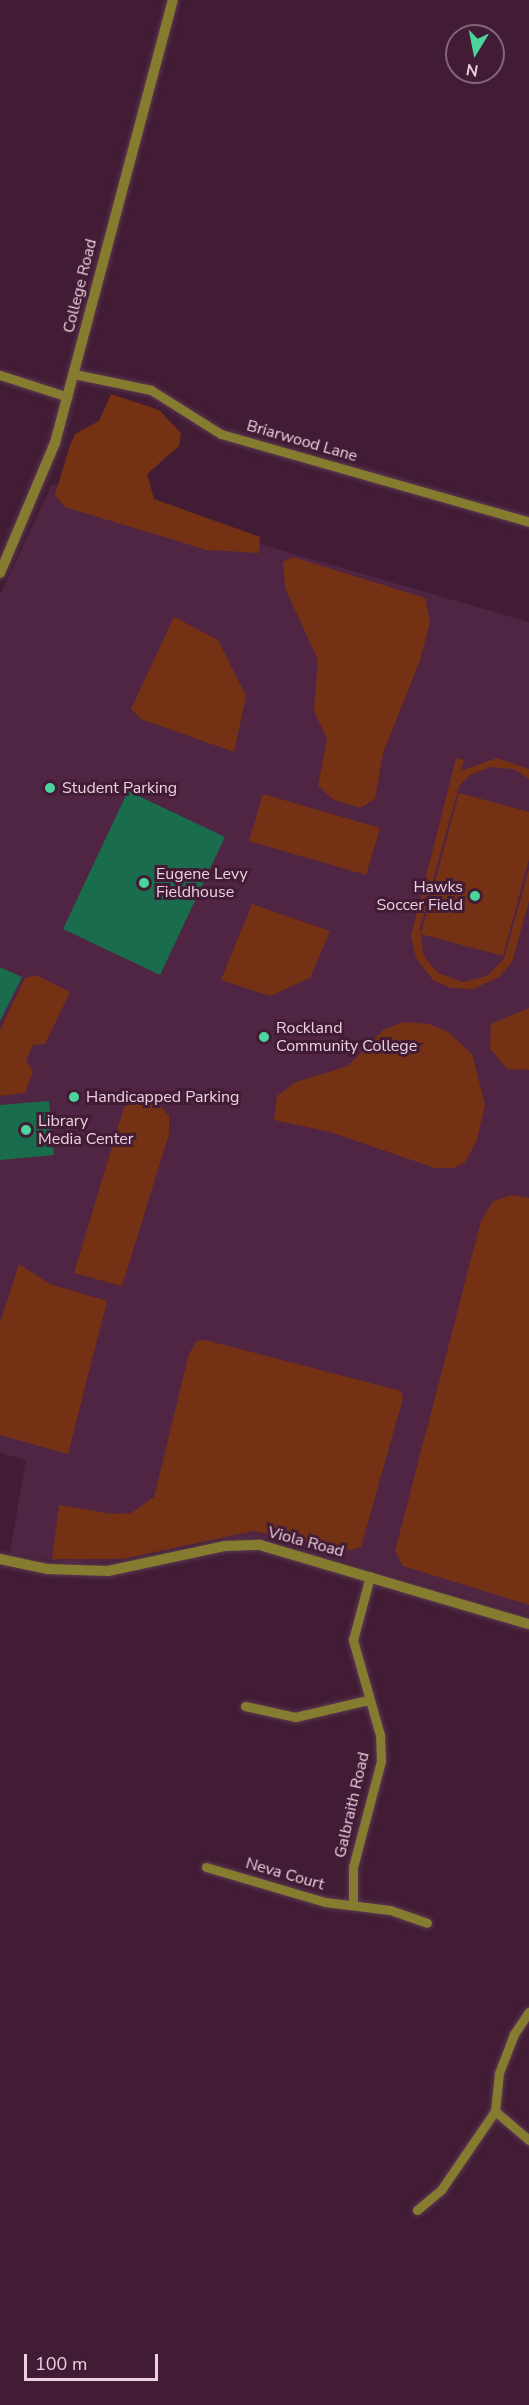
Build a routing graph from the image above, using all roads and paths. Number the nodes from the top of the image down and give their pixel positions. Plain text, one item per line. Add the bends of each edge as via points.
1 (173, 0) edge
2 (74, 374) junction
3 (0, 375) edge
4 (68, 398) junction
5 (529, 522) edge
6 (0, 573) edge
7 (0, 1559) edge
8 (370, 1576) junction
9 (529, 1624) edge
10 (368, 1700) junction
11 (245, 1706) dead end
12 (206, 1868) dead end
13 (353, 1903) junction
14 (427, 1923) dead end
15 (529, 2012) edge
16 (495, 2111) junction
17 (529, 2140) edge
18 (417, 2210) dead end

1 - 2 street, College Road
2 - 4 street, College Road
2 - 5 street, Briarwood Lane via 151,390 221,434
3 - 4 street
4 - 6 street, College Road via 36,496
7 - 8 street, Viola Road via 48,1569 108,1570 225,1546 260,1545
8 - 9 street, Viola Road
8 - 10 street, Galbraith Road via 353,1640
10 - 11 street via 295,1717
10 - 13 street, Galbraith Road via 380,1735 381,1761 353,1867
12 - 13 street, Neva Court via 325,1902
13 - 14 street, Neva Court
15 - 16 street via 514,2034 499,2073
16 - 17 street
16 - 18 street via 441,2190

